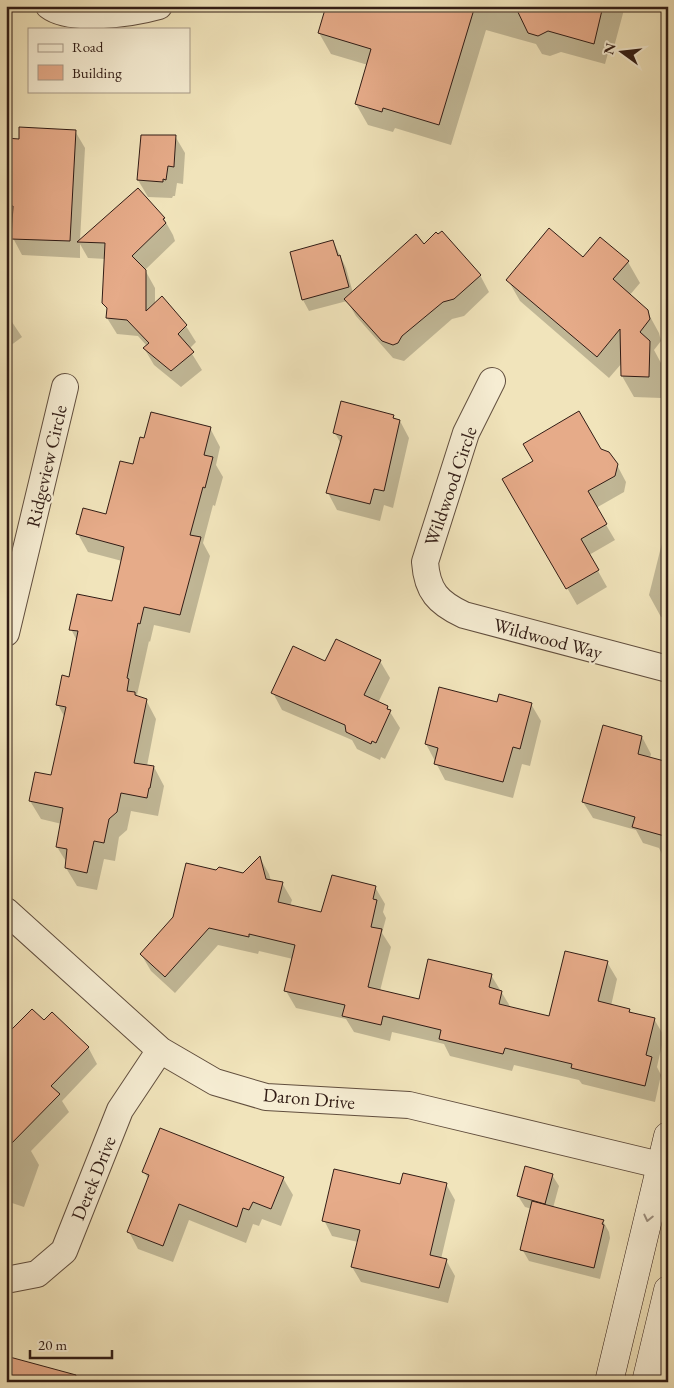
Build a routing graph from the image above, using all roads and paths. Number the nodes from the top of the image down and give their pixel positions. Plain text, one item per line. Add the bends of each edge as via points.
1 (159, 6) edge
2 (51, 7) edge
3 (492, 380) dead end
4 (65, 387) dead end
5 (434, 594) joint
6 (6, 633) edge
7 (668, 669) edge
8 (6, 911) edge
9 (160, 1050) junction
10 (668, 1136) edge
11 (664, 1166) edge
12 (6, 1280) edge
13 (668, 1290) edge
14 (609, 1382) edge
15 (646, 1382) edge

1 - 2 street via 120,14 91,15 67,13
3 - 5 street, Wildwood Circle via 466,433 425,562 426,578
4 - 6 street, Ridgeview Circle
5 - 7 street, Wildwood Way via 464,615
8 - 9 street, Daron Drive
9 - 11 street, Daron Drive via 215,1082 266,1097 409,1105
9 - 12 street, Derek Drive via 120,1110 64,1250 37,1274
10 - 11 street
11 -> 14 street
13 - 15 street

